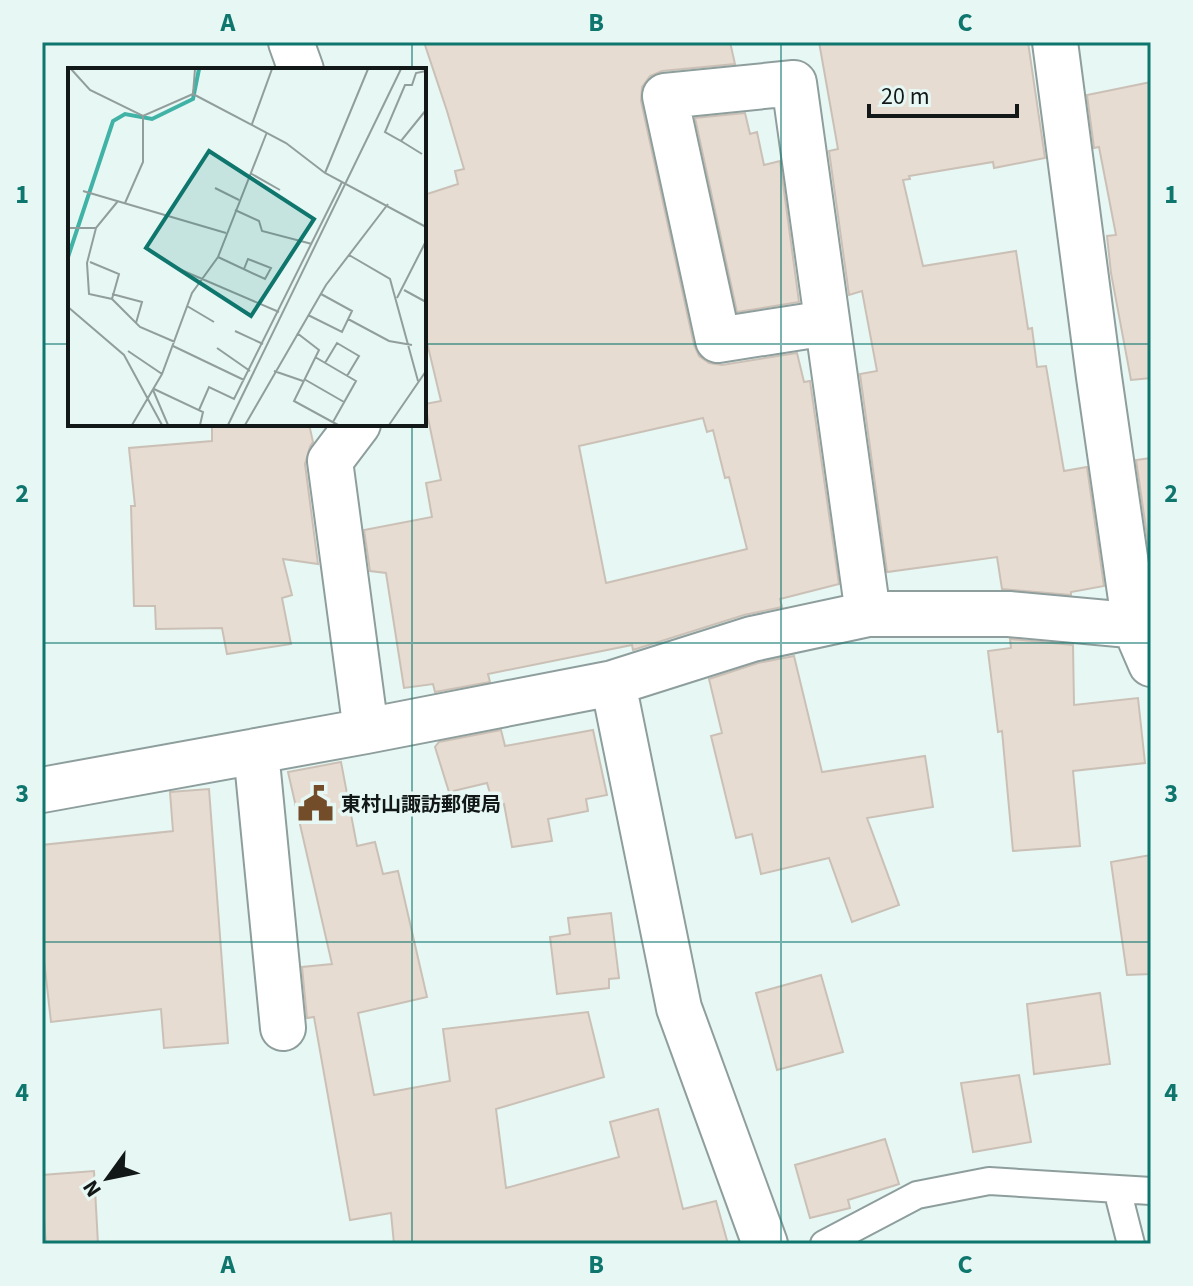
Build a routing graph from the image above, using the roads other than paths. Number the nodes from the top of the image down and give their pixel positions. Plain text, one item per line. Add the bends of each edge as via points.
1 (291, 42) edge
2 (1055, 42) edge
3 (300, 68) edge
4 (827, 323) junction
5 (356, 426) edge
6 (868, 614) junction
7 (1146, 639) edge
8 (613, 683) junction
9 (366, 731) junction
10 (256, 751) junction
11 (42, 790) edge
12 (283, 1028) dead end
13 (1117, 1189) junction
14 (1151, 1191) edge
15 (765, 1244) edge
16 (824, 1244) edge
17 (1131, 1244) edge

1 - 3 street
2 - 7 street via 1099,377
4 - 4 street via 794,83 665,96 718,340
4 - 6 street
5 - 9 street via 330,461
6 - 7 street via 1009,614
6 - 8 street via 752,639
8 - 9 street
8 - 15 street via 679,1008
9 - 10 street
10 - 11 street
10 - 12 street
13 - 14 lane
13 - 16 lane via 989,1181 917,1195
13 - 17 lane

